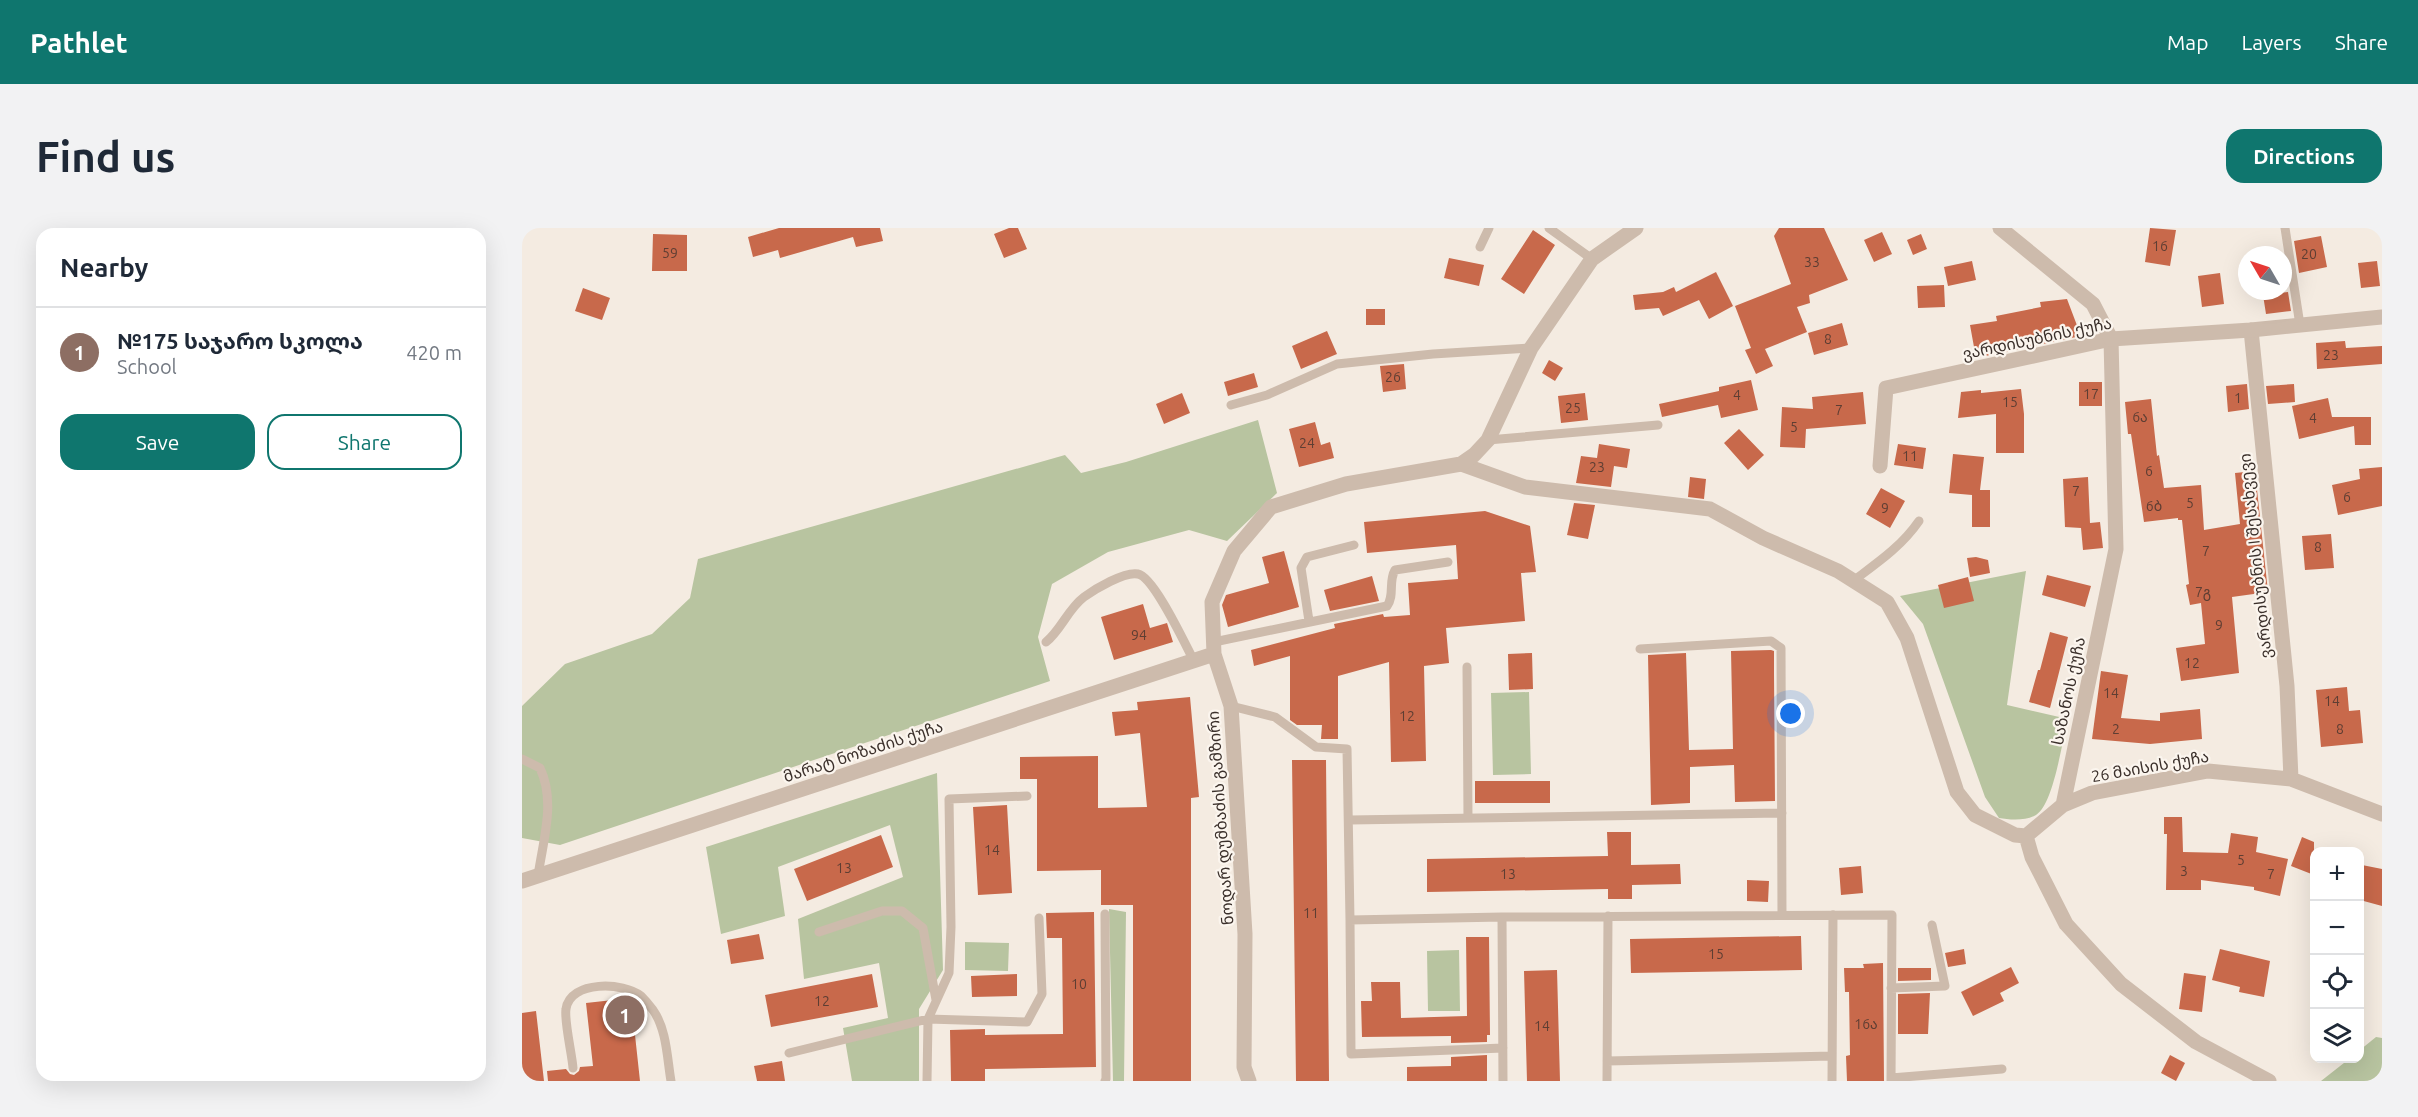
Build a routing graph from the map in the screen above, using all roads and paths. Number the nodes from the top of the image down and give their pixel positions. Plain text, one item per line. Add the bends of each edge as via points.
1 (1489, 228) edge
2 (1549, 228) edge
3 (1636, 228) edge
4 (2000, 228) edge
5 (2284, 228) edge
6 (1480, 247) dead end
7 (1592, 259) junction
8 (2382, 317) edge
9 (2300, 325) junction
10 (2251, 330) junction
11 (2111, 339) junction
12 (1531, 348) junction
13 (1231, 405) dead end
14 (1658, 425) dead end
15 (1488, 440) junction
16 (1461, 464) junction
17 (1880, 466) dead end
18 (1919, 521) dead end
19 (1354, 545) dead end
20 (1448, 562) dead end
21 (1852, 581) junction
22 (1309, 621) junction
23 (1046, 642) dead end
24 (1214, 648) junction
25 (1640, 649) dead end
26 (1194, 661) junction
27 (1467, 666) dead end
28 (1231, 706) junction
29 (522, 759) edge
30 (2291, 779) junction
31 (1027, 796) dead end
32 (2063, 805) junction
33 (1782, 813) junction
34 (2382, 814) edge
35 (1468, 818) junction
36 (1350, 820) junction
37 (2026, 836) junction
38 (537, 876) junction
39 (522, 881) edge
40 (1105, 914) dead end
41 (1782, 915) junction
42 (1833, 915) junction
43 (1608, 916) junction
44 (1502, 917) junction
45 (1039, 918) dead end
46 (1350, 920) junction
47 (1932, 926) dead end
48 (819, 932) dead end
49 (1892, 988) junction
50 (936, 1000) junction
51 (928, 1019) junction
52 (1503, 1048) junction
53 (789, 1053) dead end
54 (1832, 1056) junction
55 (1607, 1061) junction
56 (573, 1068) dead end
57 (2002, 1069) dead end
58 (1247, 1074) edge
59 (1891, 1080) edge
60 (670, 1081) edge
61 (927, 1081) edge
62 (1105, 1081) edge
63 (1236, 1081) edge
64 (1503, 1081) edge
65 (1607, 1081) edge
66 (1832, 1081) edge
67 (2269, 1081) edge

1 - 6 lane
2 - 7 lane
3 - 7 street
4 - 11 street, საზანოს ქუჩა via 2093,304
5 - 9 lane
7 - 12 street
8 - 9 street, ვარდისუბნის ქუჩა
9 - 10 street, ვარდისუბნის ქუჩა
10 - 11 street, ვარდისუბნის ქუჩა
10 - 30 street, ვარდისუბნის I შესახვევი via 2287,686
11 - 17 street, ვარდისუბნის ქუჩა via 1886,388
11 - 32 street, საზანოს ქუჩა via 2116,549
12 - 13 lane via 1337,364
12 - 15 street
14 - 15 lane
15 - 16 street
16 - 21 street via 1525,487 1710,509
16 - 24 street, ნოდარ დუმბაძის გამზირი via 1346,484 1271,507 1234,551 1220,582 1212,602
18 - 21 lane via 1893,551
19 - 22 lane via 1307,557 1301,567
20 - 22 lane via 1395,570 1392,600 1387,606
21 - 37 street via 1887,602 1907,638 1957,792 1975,815 2015,835
22 - 24 lane
23 - 26 lane via 1083,598 1126,574 1140,574 1156,591
24 - 26 street, მარატ ნოზაძის ქუჩა
24 - 28 street, ნოდარ დუმბაძის გამზირი
25 - 33 lane via 1771,641 1781,648
26 - 38 street, მარატ ნოზაძის ქუჩა
27 - 35 lane
28 - 36 lane via 1275,717 1316,747 1347,749
28 - 58 street, ნოდარ დუმბაძის გამზირი via 1245,934
29 - 38 lane via 540,768 547,783 548,810
30 - 32 street, 26 მაისის ქუჩა via 2208,771 2092,793
30 - 34 street, 26 მაისის ქუჩა
31 - 50 lane via 949,800 949,973
32 - 37 street
33 - 35 lane
33 - 41 lane
35 - 36 lane
36 - 46 lane
37 - 67 street via 2032,857 2066,924 2121,984 2196,1042
38 - 39 street, მარატ ნოზაძის ქუჩა
40 - 62 lane
41 - 42 lane
41 - 43 lane
42 - 49 lane via 1892,915
42 - 54 lane
43 - 44 lane
43 - 55 lane
44 - 46 lane
44 - 52 lane
45 - 51 lane via 1042,994 1027,1022
46 - 52 lane via 1352,1054
47 - 49 lane via 1945,986
48 - 50 lane via 882,911 902,910 923,928
49 - 59 lane
50 - 51 lane
51 - 53 lane
51 - 61 lane
52 - 64 lane
54 - 55 lane
54 - 66 lane
55 - 65 lane
56 - 60 lane via 566,1008 574,994 587,988 611,986 640,995 654,1011 664,1036
57 - 59 lane
58 - 63 street, ნოდარ დუმბაძის გამზირი

